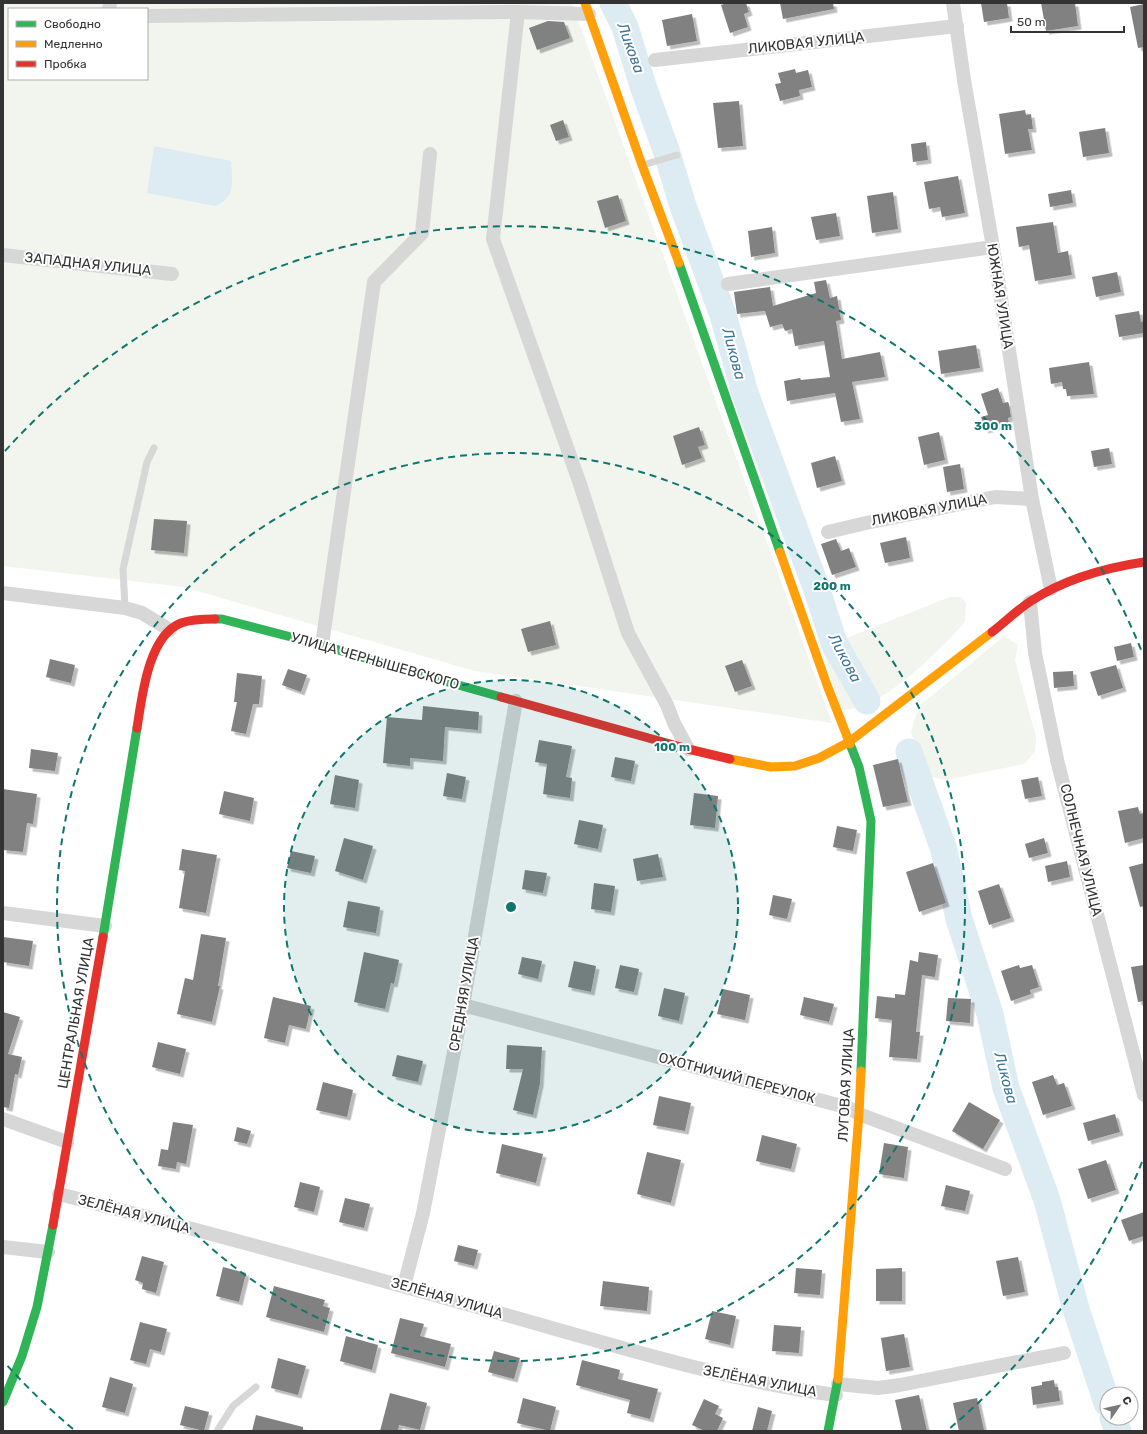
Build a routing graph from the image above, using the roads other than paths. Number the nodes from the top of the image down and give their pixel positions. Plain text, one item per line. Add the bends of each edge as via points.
1 (953, 3) edge
2 (587, 8) edge
3 (518, 12) junction
4 (148, 16) edge
5 (957, 26) junction
6 (655, 60) dead end
7 (430, 154) dead end
8 (677, 155) dead end
9 (642, 165) junction
10 (993, 246) junction
11 (3, 255) edge
12 (172, 274) dead end
13 (728, 284) dead end
14 (154, 448) dead end
15 (1032, 499) junction
16 (828, 532) dead end
17 (1144, 562) edge
18 (1049, 590) junction
19 (3, 593) edge
20 (1030, 602) junction
21 (125, 608) junction
22 (170, 630) junction
23 (322, 645) junction
24 (516, 701) junction
25 (849, 742) junction
26 (688, 749) junction
27 (3, 913) edge
28 (105, 926) junction
29 (463, 1005) junction
30 (1144, 1096) edge
31 (859, 1114) junction
32 (3, 1119) edge
33 (67, 1142) junction
34 (1005, 1169) dead end
35 (59, 1194) junction
36 (3, 1247) edge
37 (48, 1252) junction
38 (404, 1286) junction
39 (1064, 1353) dead end
40 (256, 1387) dead end
41 (837, 1390) junction
42 (3, 1402) edge
43 (217, 1431) edge
44 (828, 1431) edge

1 - 5 street, ЮЖНАЯ УЛИЦА
2 - 3 street
2 - 9 street, ЛУГОВАЯ УЛИЦА
3 - 4 street
3 - 26 street via 493,239 580,484 628,633
5 - 6 street, ЛИКОВАЯ УЛИЦА
5 - 10 street, ЮЖНАЯ УЛИЦА
7 - 23 street via 422,232 374,282
8 - 9 lane
9 - 25 street, ЛУГОВАЯ УЛИЦА
10 - 13 street
10 - 15 street, ЮЖНАЯ УЛИЦА
11 - 12 street, ЗАПАДНАЯ УЛИЦА
14 - 21 lane via 147,462 123,569
15 - 16 street, ЛИКОВАЯ УЛИЦА via 995,497
15 - 18 street, ЮЖНАЯ УЛИЦА
17 - 18 street via 1087,574
18 - 20 street, УЛИЦА ЧЕРНЫШЕВСКОГО
19 - 21 street
20 - 25 street, УЛИЦА ЧЕРНЫШЕВСКОГО
20 - 30 street, СОЛНЕЧНАЯ УЛИЦА via 1035,653 1058,764
21 - 22 street via 142,613
22 - 23 street, УЛИЦА ЧЕРНЫШЕВСКОГО via 200,619 222,619
22 - 28 street, ЦЕНТРАЛЬНАЯ УЛИЦА via 159,642 153,654 142,699
23 - 24 street, УЛИЦА ЧЕРНЫШЕВСКОГО
24 - 26 street, УЛИЦА ЧЕРНЫШЕВСКОГО
24 - 29 street, СРЕДНЯЯ УЛИЦА
25 - 26 street, УЛИЦА ЧЕРНЫШЕВСКОГО via 819,758 795,766 771,767 748,764
25 - 31 street, ЛУГОВАЯ УЛИЦА via 864,788 871,821
27 - 28 street
28 - 33 street, ЦЕНТРАЛЬНАЯ УЛИЦА
29 - 31 street, ОХОТНИЧИЙ ПЕРЕУЛОК via 849,1108
29 - 38 street, СРЕДНЯЯ УЛИЦА via 423,1213
31 - 34 street, ОХОТНИЧИЙ ПЕРЕУЛОК
31 - 41 street, ЛУГОВАЯ УЛИЦА
32 - 33 street
33 - 35 street, ЦЕНТРАЛЬНАЯ УЛИЦА
35 - 37 street, ЦЕНТРАЛЬНАЯ УЛИЦА
35 - 38 street, ЗЕЛЁНАЯ УЛИЦА
36 - 37 street
37 - 42 street, ЦЕНТРАЛЬНАЯ УЛИЦА via 35,1314 22,1356
38 - 41 street, ЗЕЛЁНАЯ УЛИЦА via 696,1368 812,1392
39 - 41 street, ЗЕЛЁНАЯ УЛИЦА via 900,1385
40 - 43 lane via 233,1406
41 - 44 street, ЛУГОВАЯ УЛИЦА

